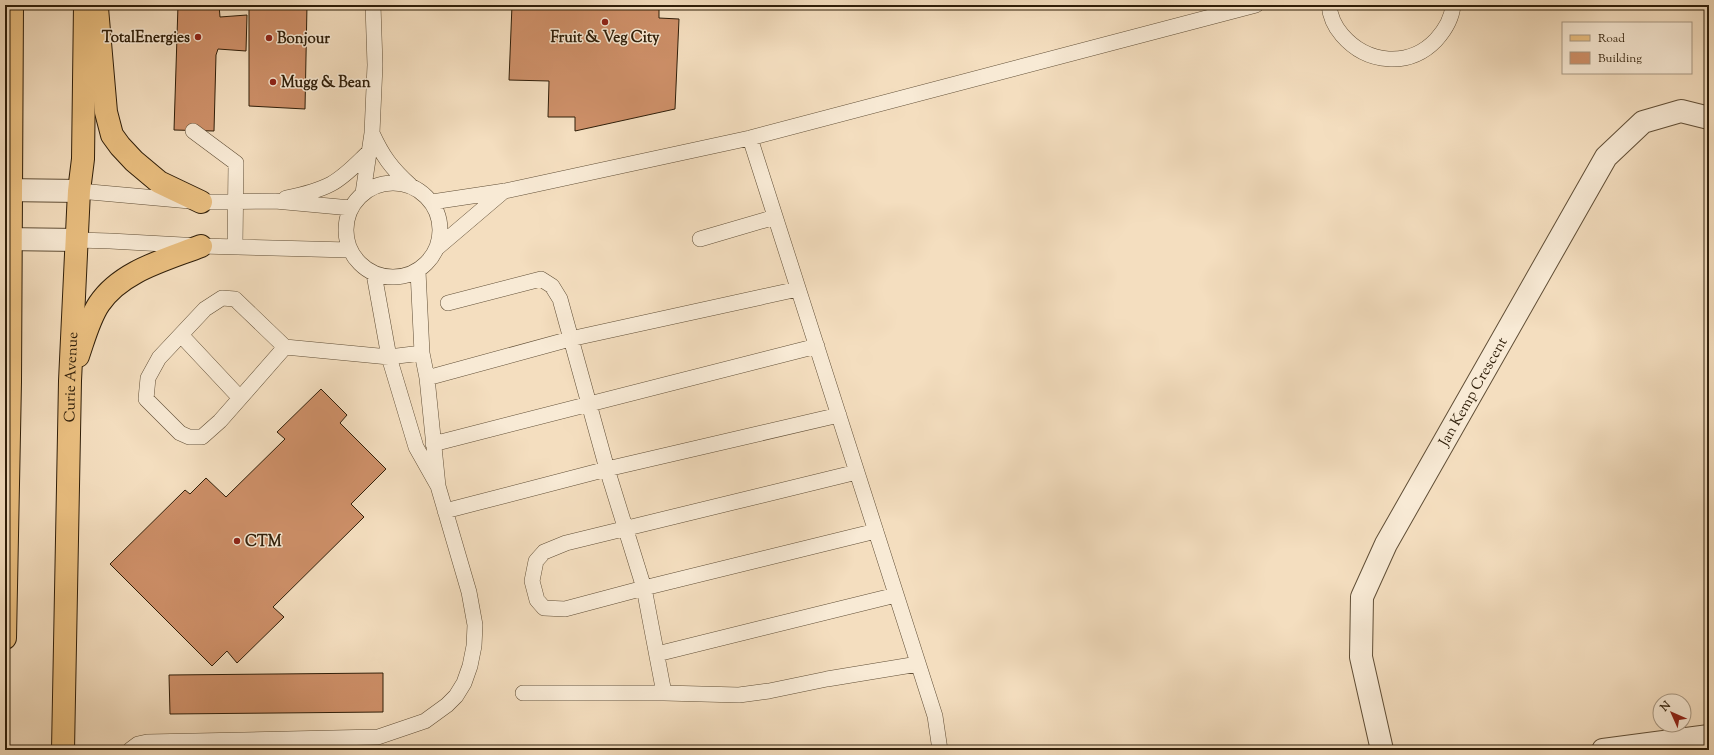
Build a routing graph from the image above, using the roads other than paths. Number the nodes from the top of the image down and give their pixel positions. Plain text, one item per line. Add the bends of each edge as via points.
1 (7, 5) edge
2 (12, 5) edge
3 (85, 5) edge
4 (97, 5) edge
5 (373, 5) edge
6 (1256, 5) edge
7 (1329, 5) edge
8 (1453, 5) edge
9 (5, 15) edge
10 (1709, 118) edge
11 (193, 131) dead end
12 (372, 133) junction
13 (750, 138) junction
14 (370, 151) junction
15 (410, 186) junction
16 (8, 191) edge
17 (79, 191) junction
18 (505, 191) junction
19 (363, 193) junction
20 (236, 201) junction
21 (275, 201) junction
22 (201, 202) junction
23 (432, 202) junction
24 (350, 208) junction
25 (776, 217) junction
26 (7, 238) edge
27 (700, 239) dead end
28 (77, 240) junction
29 (201, 246) junction
30 (235, 246) junction
31 (438, 248) junction
32 (349, 250) junction
33 (418, 271) junction
34 (374, 274) junction
35 (798, 290) junction
36 (448, 303) dead end
37 (181, 335) junction
38 (570, 339) junction
39 (817, 346) junction
40 (285, 347) junction
41 (422, 353) junction
42 (389, 357) junction
43 (8, 374) edge
44 (427, 378) junction
45 (70, 381) junction
46 (240, 398) junction
47 (588, 404) junction
48 (839, 415) junction
49 (433, 444) junction
50 (607, 470) junction
51 (857, 472) junction
52 (438, 486) junction
53 (445, 511) junction
54 (626, 529) junction
55 (876, 531) junction
56 (644, 588) junction
57 (896, 595) junction
58 (5, 638) edge
59 (657, 654) junction
60 (918, 664) junction
61 (664, 692) junction
62 (523, 693) dead end
63 (1709, 736) edge
64 (63, 750) edge
65 (130, 750) edge
66 (940, 750) edge
67 (1382, 750) edge
68 (1603, 750) edge

1 - 9 main road
2 - 16 main road
3 - 17 main road, Curie Avenue via 83,159
4 - 22 main road via 106,112 112,134 134,161 159,182
5 - 12 lane via 375,65
6 - 13 lane
7 - 8 lane via 1338,30 1350,45 1368,55 1387,59 1409,57 1428,48 1444,32 1453,12
10 - 67 street, Jan Kemp Crescent via 1681,111 1643,122 1606,157 1386,544 1362,597 1361,657
11 - 20 lane via 236,163
12 - 14 lane
12 - 15 lane via 385,159
13 - 18 lane
13 - 25 lane
14 - 19 lane
14 - 21 lane via 331,184
15 - 19 lane via 394,182 378,185
15 - 23 lane
16 - 17 street
16 - 26 main road
17 - 22 lane
17 - 28 main road, Curie Avenue
18 - 23 lane
18 - 31 lane
19 - 24 lane
20 - 21 lane
20 - 22 lane
20 - 30 lane
21 - 24 lane
23 - 31 lane via 439,217 441,233
24 - 32 lane via 345,229
25 - 27 lane
25 - 35 lane
26 - 28 street
26 - 43 main road
28 - 29 lane
28 - 45 main road, Curie Avenue
29 - 30 lane
29 - 45 main road via 125,278 106,296 92,316
30 - 32 lane
31 - 33 lane
32 - 34 lane via 359,264
33 - 34 lane via 404,277 388,278
33 - 41 lane
34 - 42 lane
35 - 38 lane
35 - 39 lane
36 - 38 lane via 541,279 552,286 560,299
37 - 40 lane via 205,309 222,298 235,299
37 - 46 lane
37 - 46 lane via 159,358 148,378 146,399 180,433 189,437 202,437
38 - 44 lane
38 - 47 lane
39 - 47 lane
39 - 48 lane
40 - 42 lane
40 - 46 lane
41 - 42 lane
41 - 44 lane
42 - 52 lane via 416,447
43 - 58 main road
44 - 49 lane
45 - 64 main road, Curie Avenue
47 - 49 lane
47 - 50 lane
48 - 50 lane
48 - 51 lane
49 - 52 lane
50 - 53 lane
50 - 54 lane
51 - 54 lane
51 - 55 lane
52 - 53 lane
53 - 65 lane via 469,592 475,625 473,656 466,677 456,696 442,709 425,721 378,738 147,742 138,744
54 - 56 lane
54 - 56 lane via 566,543 544,552 536,561 532,581 537,600 544,608 565,609
55 - 56 lane
55 - 57 lane
56 - 59 lane
57 - 59 lane
57 - 60 lane
59 - 61 lane
60 - 61 lane via 739,695
60 - 66 lane via 935,716
61 - 62 lane
63 - 68 street

